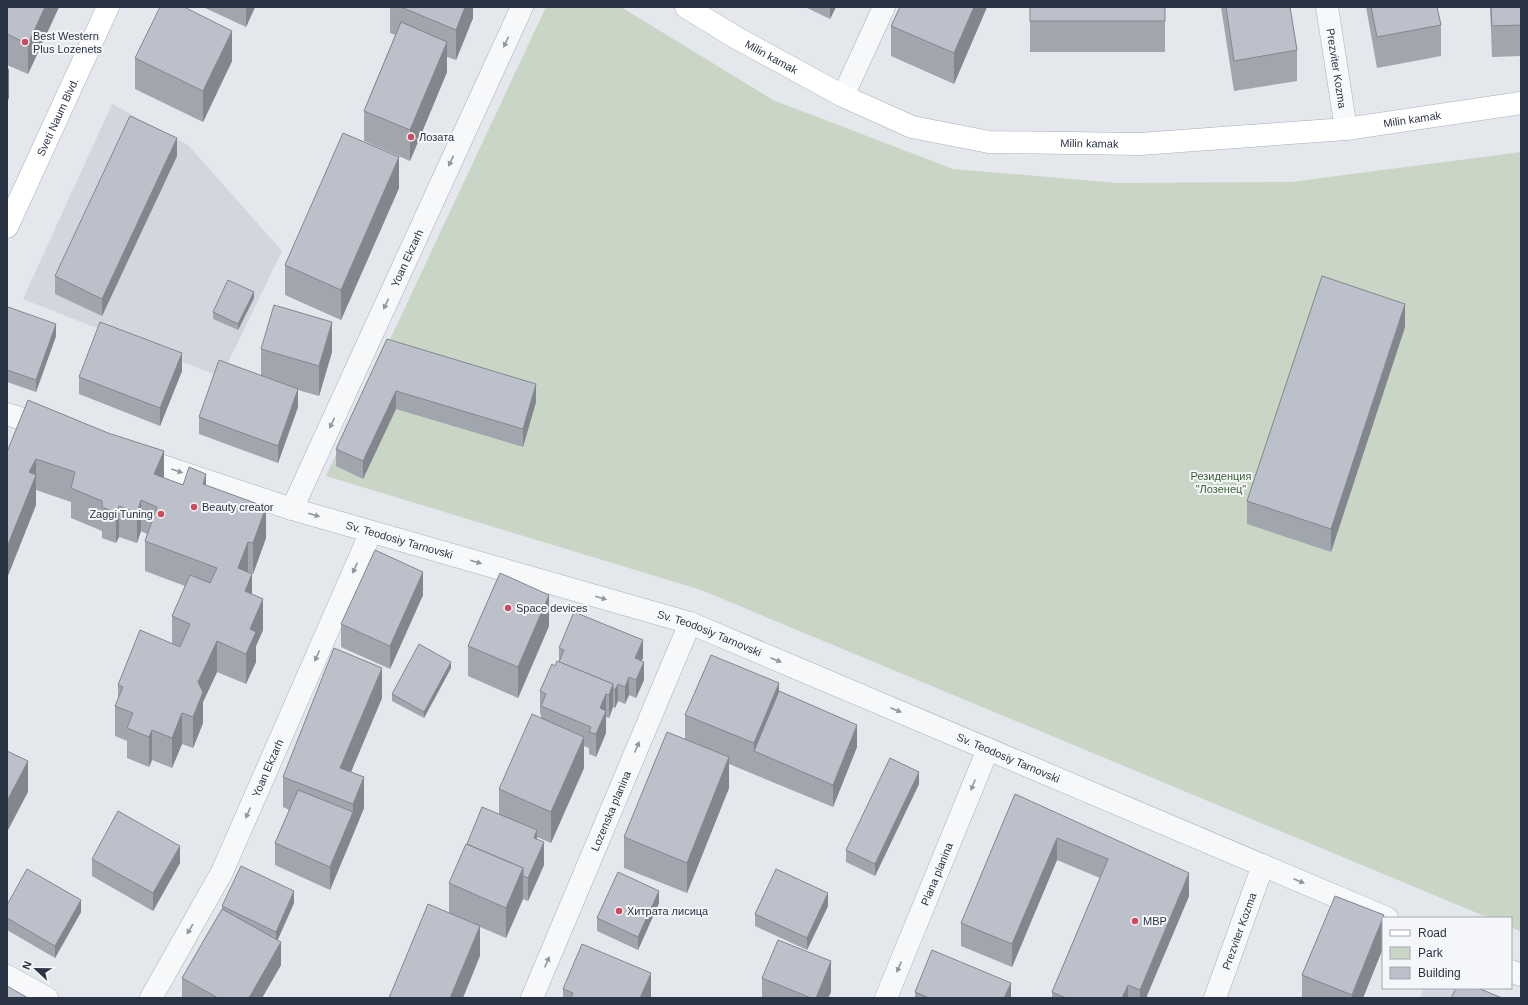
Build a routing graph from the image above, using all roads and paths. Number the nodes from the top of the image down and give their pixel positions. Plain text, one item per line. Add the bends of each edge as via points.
1 (108, 7) edge
2 (522, 7) edge
3 (686, 7) edge
4 (884, 7) edge
5 (1327, 7) edge
6 (844, 96) junction
7 (1521, 103) edge
8 (1346, 129) junction
9 (7, 227) edge
10 (7, 414) edge
11 (67, 434) edge
12 (120, 451) edge
13 (292, 509) junction
14 (371, 532) junction
15 (690, 623) junction
16 (988, 749) junction
17 (1263, 865) junction
18 (1385, 917) edge
19 (1512, 970) edge
20 (1521, 975) edge
21 (7, 976) edge
22 (47, 998) edge
23 (151, 998) edge
24 (532, 998) edge
25 (886, 998) edge
26 (1215, 998) edge

1 - 9 street, Sveti Naum Blvd.
2 -> 13 street, Yoan Ekzarh
3 - 6 street, Milin kamak via 735,37
4 - 6 street
5 - 8 street, Prezviter Kozma
6 - 8 street, Milin kamak via 912,126 989,142 1140,144
7 - 8 street, Milin kamak
10 - 11 street
12 -> 13 street, Sv. Teodosiy Tarnovski
13 -> 14 street, Sv. Teodosiy Tarnovski
14 -> 15 street, Sv. Teodosiy Tarnovski
14 -> 23 street, Yoan Ekzarh via 222,872
15 -> 16 street, Sv. Teodosiy Tarnovski
24 -> 15 street, Lozenska planina
16 - 17 street, Sv. Teodosiy Tarnovski
16 -> 25 street, Plana planina
17 -> 18 street, Sv. Teodosiy Tarnovski
17 - 26 street, Prezviter Kozma
19 - 20 street
21 - 22 street

